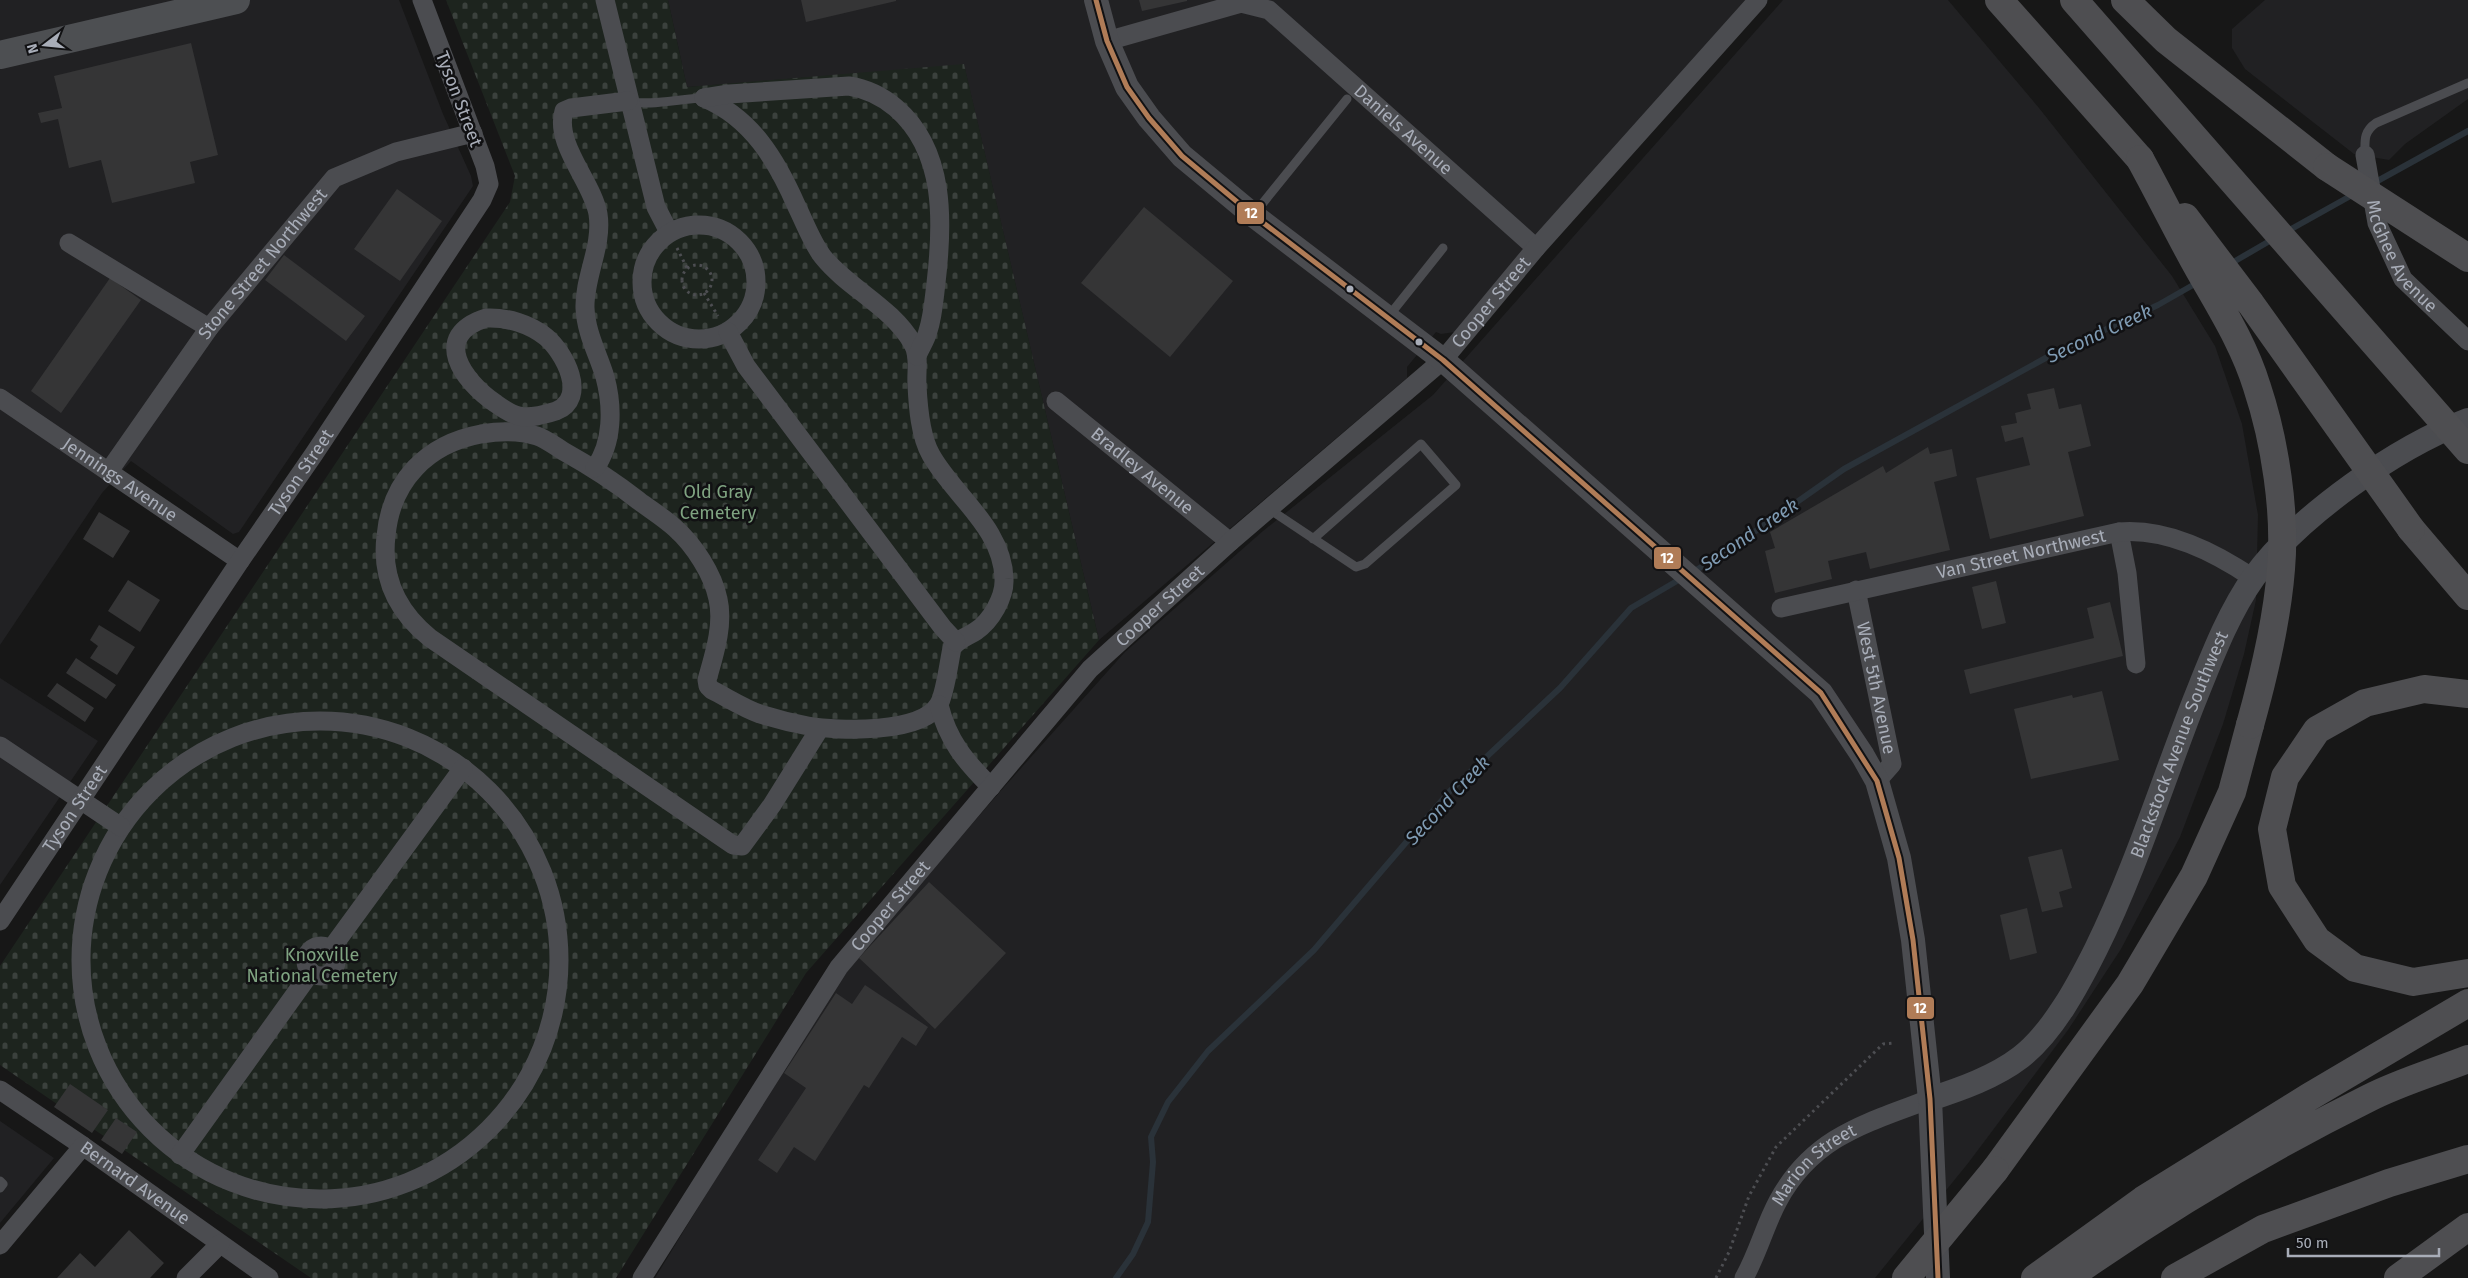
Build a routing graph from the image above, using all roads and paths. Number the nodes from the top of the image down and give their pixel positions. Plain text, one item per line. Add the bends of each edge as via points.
1 (236, 0) edge
2 (422, 0) edge
3 (605, 0) edge
4 (1096, 0) edge
5 (1758, 0) edge
6 (1999, 0) edge
7 (2074, 0) edge
8 (2125, 0) edge
9 (1107, 41) junction
10 (0, 55) edge
11 (2468, 83) edge
12 (704, 98) junction
13 (1347, 99) dead end
14 (628, 100) junction
15 (473, 133) junction
16 (2365, 155) joint
17 (2140, 159) junction
18 (2327, 167) junction
19 (1253, 215) junction
20 (669, 232) junction
21 (2468, 236) edge
22 (69, 243) dead end
23 (1443, 248) dead end
24 (1536, 248) junction
25 (2468, 258) edge
26 (704, 293) junction
27 (1388, 318) junction
28 (209, 328) junction
29 (728, 332) junction
30 (2468, 341) edge
31 (917, 356) junction
32 (1443, 360) junction
33 (0, 398) edge
34 (1056, 401) dead end
35 (2437, 413) junction
36 (2468, 420) edge
37 (518, 424) junction
38 (2468, 434) edge
39 (2468, 450) edge
40 (595, 468) junction
41 (109, 471) junction
42 (1269, 508) junction
43 (2119, 532) junction
44 (1313, 539) junction
45 (1230, 542) junction
46 (240, 561) junction
47 (2254, 578) junction
48 (1856, 590) junction
49 (2468, 596) edge
50 (1781, 608) dead end
51 (956, 642) junction
52 (2136, 664) dead end
53 (2468, 694) edge
54 (939, 705) junction
55 (820, 728) junction
56 (0, 746) edge
57 (463, 768) junction
58 (1877, 781) junction
59 (991, 787) junction
60 (81, 800) junction
61 (121, 827) junction
62 (0, 921) edge
63 (2468, 973) edge
64 (2468, 1002) edge
65 (2468, 1059) edge
66 (0, 1090) edge
67 (1930, 1099) junction
68 (83, 1146) junction
69 (180, 1155) junction
70 (2468, 1159) edge
71 (0, 1181) edge
72 (0, 1188) edge
73 (2468, 1227) edge
74 (220, 1244) junction
75 (2468, 1244) edge
76 (0, 1245) edge
77 (186, 1278) edge
78 (269, 1278) edge
79 (642, 1278) edge
80 (1744, 1278) edge
81 (1906, 1278) edge
82 (1938, 1278) edge
83 (2035, 1278) edge
84 (2067, 1278) edge
85 (2175, 1278) edge
86 (2398, 1278) edge
87 (2403, 1278) edge

1 - 10 main road
2 - 15 street, Tyson Street
3 - 14 street
4 - 9 street, West 5th Avenue
5 - 24 street, Cooper Street
6 - 17 highway
7 - 35 highway, bridge
8 - 18 highway via 2166,40
9 - 19 street, West 5th Avenue via 1128,87 1163,136 1195,168
9 - 24 street, Daniels Avenue via 1241,3 1269,10
11 - 16 lane via 2368,129
12 - 14 lane via 638,104
12 - 31 street via 732,113 760,140 777,165 823,257 891,318 913,344
12 - 31 street via 849,86 883,98 913,125 934,171 940,210 933,309 928,333
13 - 19 lane
14 - 20 street via 656,207
14 - 40 street via 571,108 564,111 562,117 568,146 592,198 598,221 585,308 590,334 605,376 610,432
15 - 28 street, Stone Street Northwest via 396,152 334,178
15 - 46 street, Tyson Street via 489,184 482,200
16 - 30 street, McGhee Avenue via 2378,224 2403,279
17 - 49 highway, bridge via 2251,304 2411,529
17 - 81 highway, bridge via 2193,260 2229,319 2257,386 2270,438 2280,507 2281,569 2260,689 2232,792 2194,876 2130,984 1995,1170
18 - 21 highway, bridge
18 - 25 highway, bridge
19 - 27 street, West 5th Avenue
20 - 29 street via 655,243 645,259 641,276 642,294 649,311 660,325 693,340
20 - 29 street via 686,225 704,224 721,228 737,238 748,252 755,269 752,305
22 - 28 street
23 - 27 lane
24 - 32 street, Cooper Street
26 - 26 path via 711,286 712,276 702,265 692,265 682,276 683,286 689,293
26 - 29 path
27 - 32 street, West 5th Avenue
28 - 41 street, Stone Street Northwest
29 - 51 street via 746,366
31 - 51 street via 918,391 927,447 939,468 988,531 1004,572 1003,590 986,622
32 - 42 street, Cooper Street
32 - 58 street, West 5th Avenue via 1821,693
33 - 41 street, Jennings Avenue
34 - 45 street, Bradley Avenue
35 - 38 highway
35 - 39 highway, bridge
36 - 47 street, Blackstock Avenue Southwest via 2415,444 2351,487 2276,550
37 - 37 street via 477,390 462,371 456,340 462,330 473,322 496,318 516,322 546,337 563,354 571,376 571,390 566,402 559,410 532,416
37 - 40 street
37 - 55 street via 445,444 417,466 400,487 388,517 385,562 394,592 411,623 733,846 742,846
40 - 55 street via 676,529 711,579 720,607 717,640 706,680 708,686 759,713
41 - 46 street, Jennings Avenue
42 - 44 lane
42 - 45 street, Cooper Street
43 - 47 street, Van Street Northwest via 2137,530 2199,547
43 - 48 street, Van Street Northwest
43 - 52 street via 2127,572
44 - 44 lane via 1356,566 1365,564 1456,485 1421,444
45 - 59 street, Cooper Street via 1090,669
46 - 60 street, Tyson Street
47 - 67 street, Blackstock Avenue Southwest via 2228,624 2204,678 2124,891 2069,999 2022,1056 1970,1085
48 - 50 street, Van Street Northwest
48 - 58 street, West 5th Avenue via 1892,764
51 - 54 street
53 - 63 highway via 2424,689 2365,702 2317,730 2285,777 2272,829 2282,886 2317,940 2355,968 2413,982
54 - 55 street via 930,714 898,726
54 - 59 street via 960,754
56 - 60 street
57 - 61 street via 434,749 393,732 332,720 297,721 228,738 197,754 168,774 142,799
57 - 69 street via 331,949 320,946 310,950 306,962 311,972
57 - 69 street via 486,788 524,834 548,889 556,918 559,948 555,1008 536,1064 521,1091 483,1136 460,1156 408,1184 370,1195 320,1201 261,1193 205,1171
58 - 67 street, West 5th Avenue via 1901,867 1913,940
59 - 79 street, Cooper Street via 839,967
60 - 61 street
60 - 62 street, Tyson Street
61 - 69 street via 90,894 83,929 81,966 85,1003 94,1038 108,1072 152,1131
64 - 83 highway via 2143,1200
65 - 84 highway via 2371,1097 2234,1171 2143,1225
66 - 68 street, Bernard Avenue
67 - 80 street, Marion Street via 1836,1136 1814,1154 1778,1201
67 - 82 street, West 5th Avenue
68 - 74 street, Bernard Avenue
68 - 76 street
70 - 85 highway via 2389,1183 2263,1229
71 - 72 lane via 3,1184
73 - 86 highway
74 - 77 street
74 - 78 street, Bernard Avenue
75 - 87 highway

